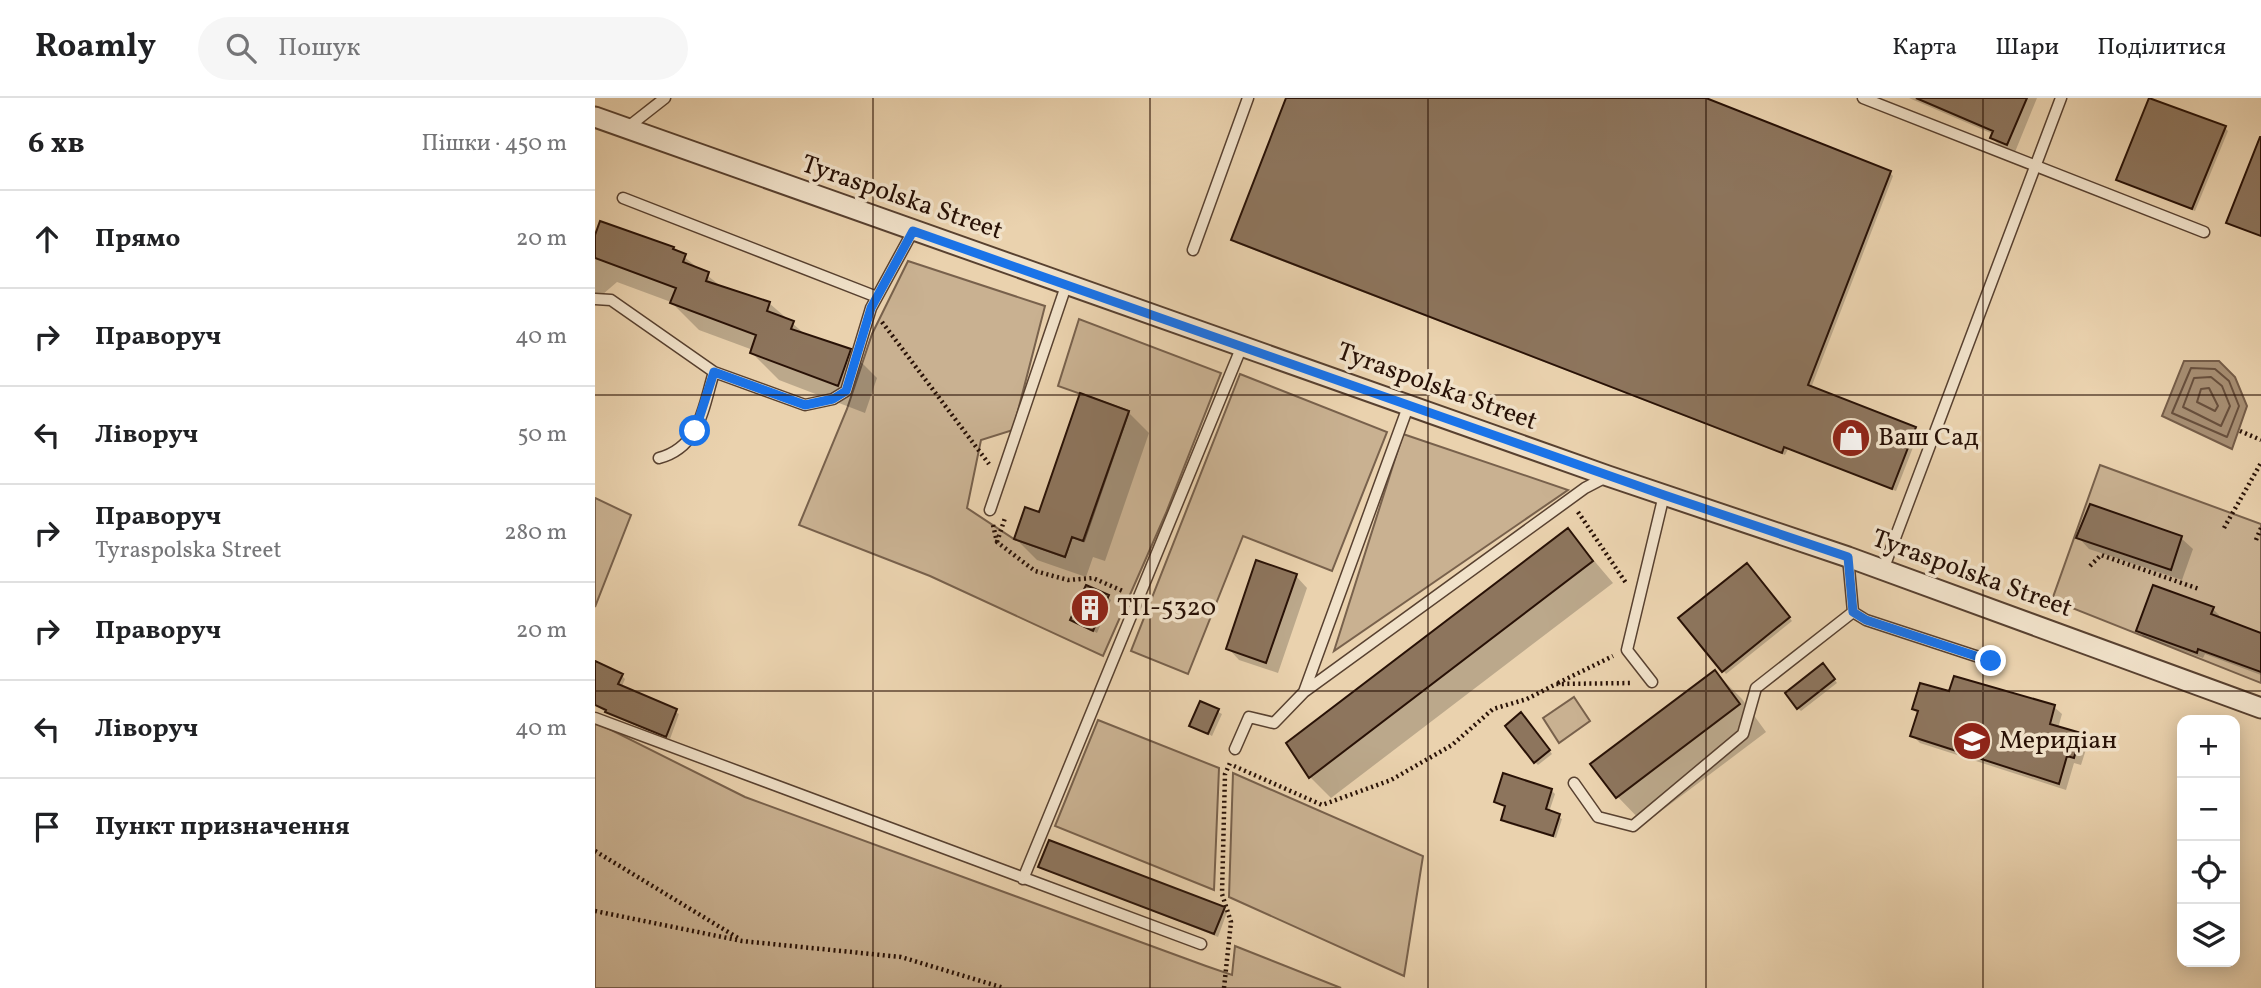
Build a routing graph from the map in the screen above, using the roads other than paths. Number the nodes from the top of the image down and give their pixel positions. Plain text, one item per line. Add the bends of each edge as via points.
1 (665, 98) edge
2 (1248, 98) edge
3 (1863, 98) edge
4 (2061, 98) edge
5 (595, 117) edge
6 (628, 127) junction
7 (2036, 165) junction
8 (623, 198) dead end
9 (913, 231) junction
10 (2204, 232) dead end
11 (1193, 250) dead end
12 (1067, 283) junction
13 (877, 297) junction
14 (595, 299) edge
15 (1242, 346) junction
16 (714, 372) junction
17 (1409, 404) junction
18 (659, 458) dead end
19 (1608, 476) junction
20 (1664, 495) junction
21 (990, 510) road end
22 (1848, 557) junction
23 (1883, 570) junction
24 (1853, 612) junction
25 (1991, 661) dead end
26 (1652, 682) road end
27 (1304, 692) junction
28 (2261, 708) edge
29 (595, 718) edge
30 (1235, 749) road end
31 (1574, 783) dead end
32 (1023, 879) junction
33 (1201, 944) dead end

1 - 6 lane
2 - 11 lane
3 - 7 lane
4 - 7 lane
5 - 6 street, Tyraspolska Street
6 - 9 street, Tyraspolska Street
7 - 10 lane
7 - 23 lane
8 - 13 lane
9 - 12 street, Tyraspolska Street
9 - 13 lane
12 - 15 street, Tyraspolska Street
12 - 21 lane
13 - 16 lane via 846,391 833,399 805,405
14 - 16 lane via 611,300
15 - 17 street, Tyraspolska Street
15 - 32 lane
16 - 18 lane via 695,431 678,453
17 - 19 street, Tyraspolska Street
17 - 27 lane
19 - 20 street, Tyraspolska Street
19 - 27 lane
20 - 22 street, Tyraspolska Street
20 - 26 lane via 1626,650
22 - 23 street, Tyraspolska Street
22 - 24 lane
23 - 28 street, Tyraspolska Street
24 - 25 lane
24 - 31 lane via 1756,688 1743,734 1633,826 1598,817
27 - 30 lane via 1274,723 1249,717
29 - 32 lane
32 - 33 lane

